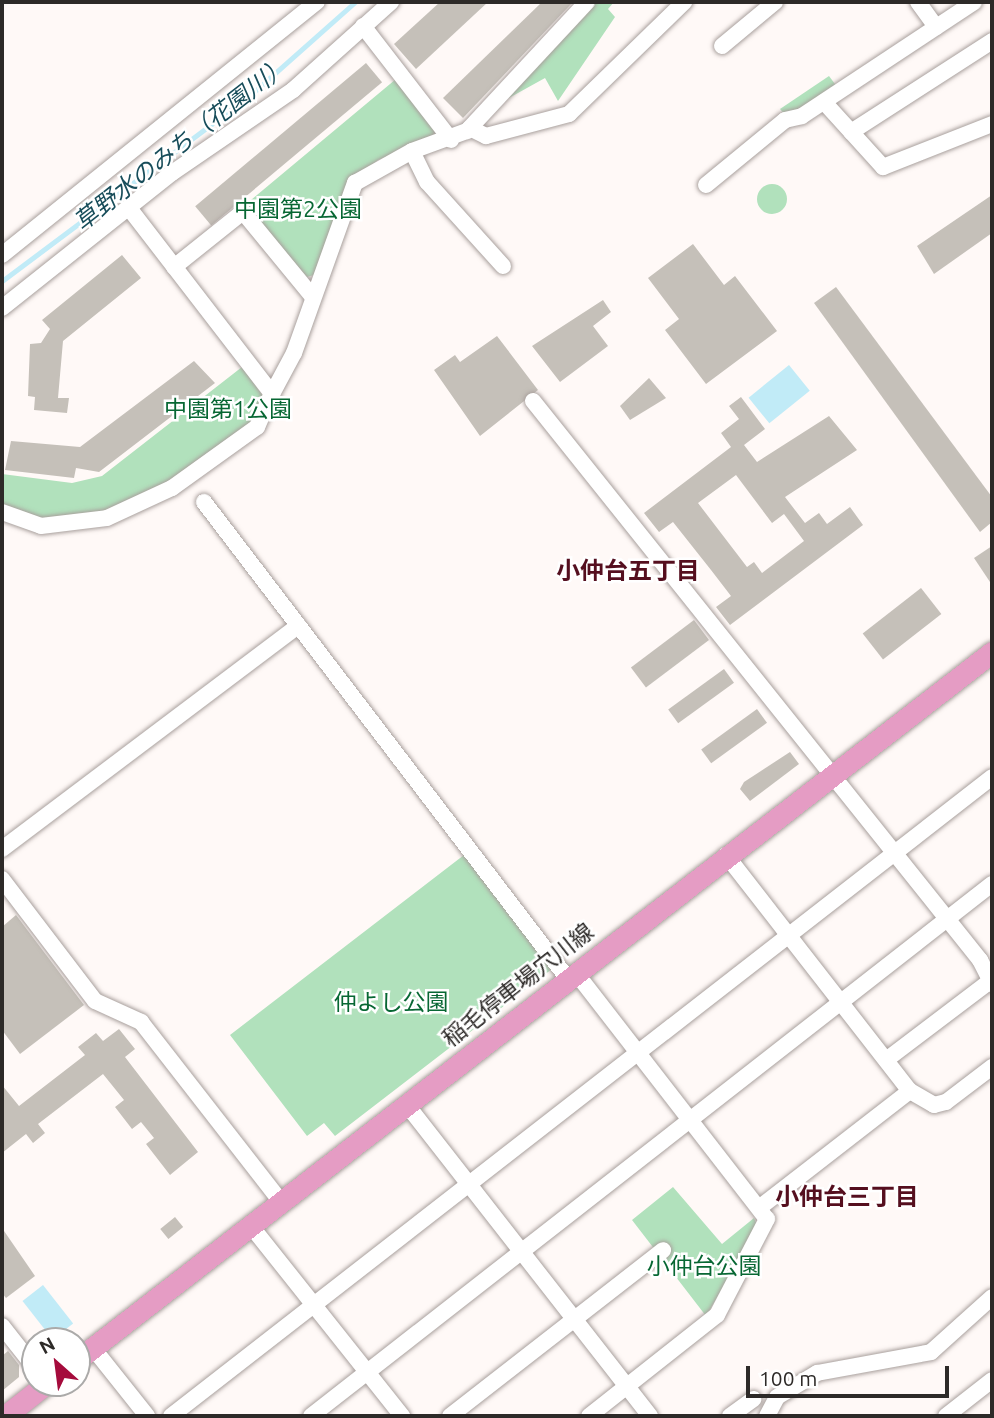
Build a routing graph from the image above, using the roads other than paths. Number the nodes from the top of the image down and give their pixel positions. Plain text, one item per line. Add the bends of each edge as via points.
1 (317, 2) edge
2 (391, 2) edge
3 (587, 2) edge
4 (684, 2) edge
5 (775, 2) edge
6 (918, 2) edge
7 (974, 2) edge
8 (363, 26) junction
9 (936, 27) junction
10 (992, 41) edge
11 (722, 46) dead end
12 (824, 102) junction
13 (992, 124) edge
14 (470, 128) junction
15 (851, 132) junction
16 (451, 140) junction
17 (412, 151) junction
18 (706, 185) dead end
19 (129, 208) junction
20 (2, 255) edge
21 (503, 266) dead end
22 (174, 267) junction
23 (312, 296) junction
24 (2, 308) edge
25 (272, 394) junction
26 (533, 401) dead end
27 (204, 502) dead end
28 (2, 512) edge
29 (298, 626) junction
30 (992, 652) edge
31 (832, 774) junction
32 (992, 777) edge
33 (2, 849) edge
34 (893, 852) junction
35 (726, 855) junction
36 (2, 879) edge
37 (992, 884) edge
38 (946, 919) junction
39 (788, 934) junction
40 (572, 976) junction
41 (991, 983) edge
42 (841, 1001) junction
43 (638, 1051) junction
44 (886, 1059) junction
45 (992, 1067) edge
46 (910, 1091) junction
47 (407, 1105) junction
48 (691, 1119) junction
49 (468, 1184) junction
50 (282, 1203) junction
51 (759, 1208) junction
52 (251, 1226) junction
53 (663, 1250) dead end
54 (521, 1252) junction
55 (992, 1297) edge
56 (314, 1305) junction
57 (574, 1319) junction
58 (2, 1326) edge
59 (91, 1349) edge
60 (21, 1350) edge
61 (91, 1360) edge
62 (367, 1372) junction
63 (992, 1380) edge
64 (627, 1387) junction
65 (29, 1397) edge
66 (753, 1399) dead end
67 (5, 1416) edge
68 (147, 1416) edge
69 (171, 1416) edge
70 (311, 1416) edge
71 (402, 1416) edge
72 (450, 1416) edge
73 (589, 1416) edge
74 (650, 1416) edge
75 (730, 1416) edge
76 (767, 1416) edge
77 (946, 1416) edge

1 - 20 street
2 - 8 street
3 - 14 street
4 - 14 street via 569,114 486,136
5 - 11 street
6 - 9 street
7 - 9 street
8 - 16 street
8 - 19 street via 293,90
9 - 12 street
10 - 15 street
12 - 15 street
12 - 18 street via 785,120
13 - 15 street via 883,167
14 - 16 street
16 - 17 street
17 - 21 street via 427,182
17 - 23 street via 355,183
19 - 22 street
19 - 24 street
22 - 23 street via 243,212
22 - 25 street
23 - 25 street
25 - 28 street via 257,427 172,488 107,518 41,526
26 - 31 street
27 - 29 street
29 - 33 street
29 - 40 street
30 - 31 main road, 稲毛停車場穴川線
31 - 34 street
31 - 35 main road, 稲毛停車場穴川線
32 - 34 street
34 - 38 street
34 - 39 street
35 - 39 street
35 - 40 main road, 稲毛停車場穴川線
36 - 50 street via 95,1002 141,1022
37 - 38 street
38 - 41 street
38 - 42 street
39 - 42 street
39 - 43 street
40 - 43 street
40 - 47 main road, 稲毛停車場穴川線
41 - 44 street
42 - 44 street
42 - 48 street
43 - 48 street
43 - 49 street
44 - 46 street
45 - 46 street via 946,1102 934,1105
46 - 51 street
47 - 49 street
47 - 50 main road, 稲毛停車場穴川線
48 - 51 street
48 - 54 street
49 - 54 street
49 - 56 street
50 - 52 main road, 稲毛停車場穴川線
51 - 64 street via 767,1219 717,1315
52 - 56 street
52 - 59 main road, 稲毛停車場穴川線
53 - 57 street
54 - 57 street
54 - 62 street
55 - 76 street via 931,1352 817,1373 778,1397
56 - 62 street
56 - 69 street
57 - 64 street
57 - 72 street
58 - 60 street
61 - 68 street
62 - 70 street
62 - 71 street
63 - 77 street
64 - 73 street
64 - 74 street
65 - 67 main road
66 - 75 street

